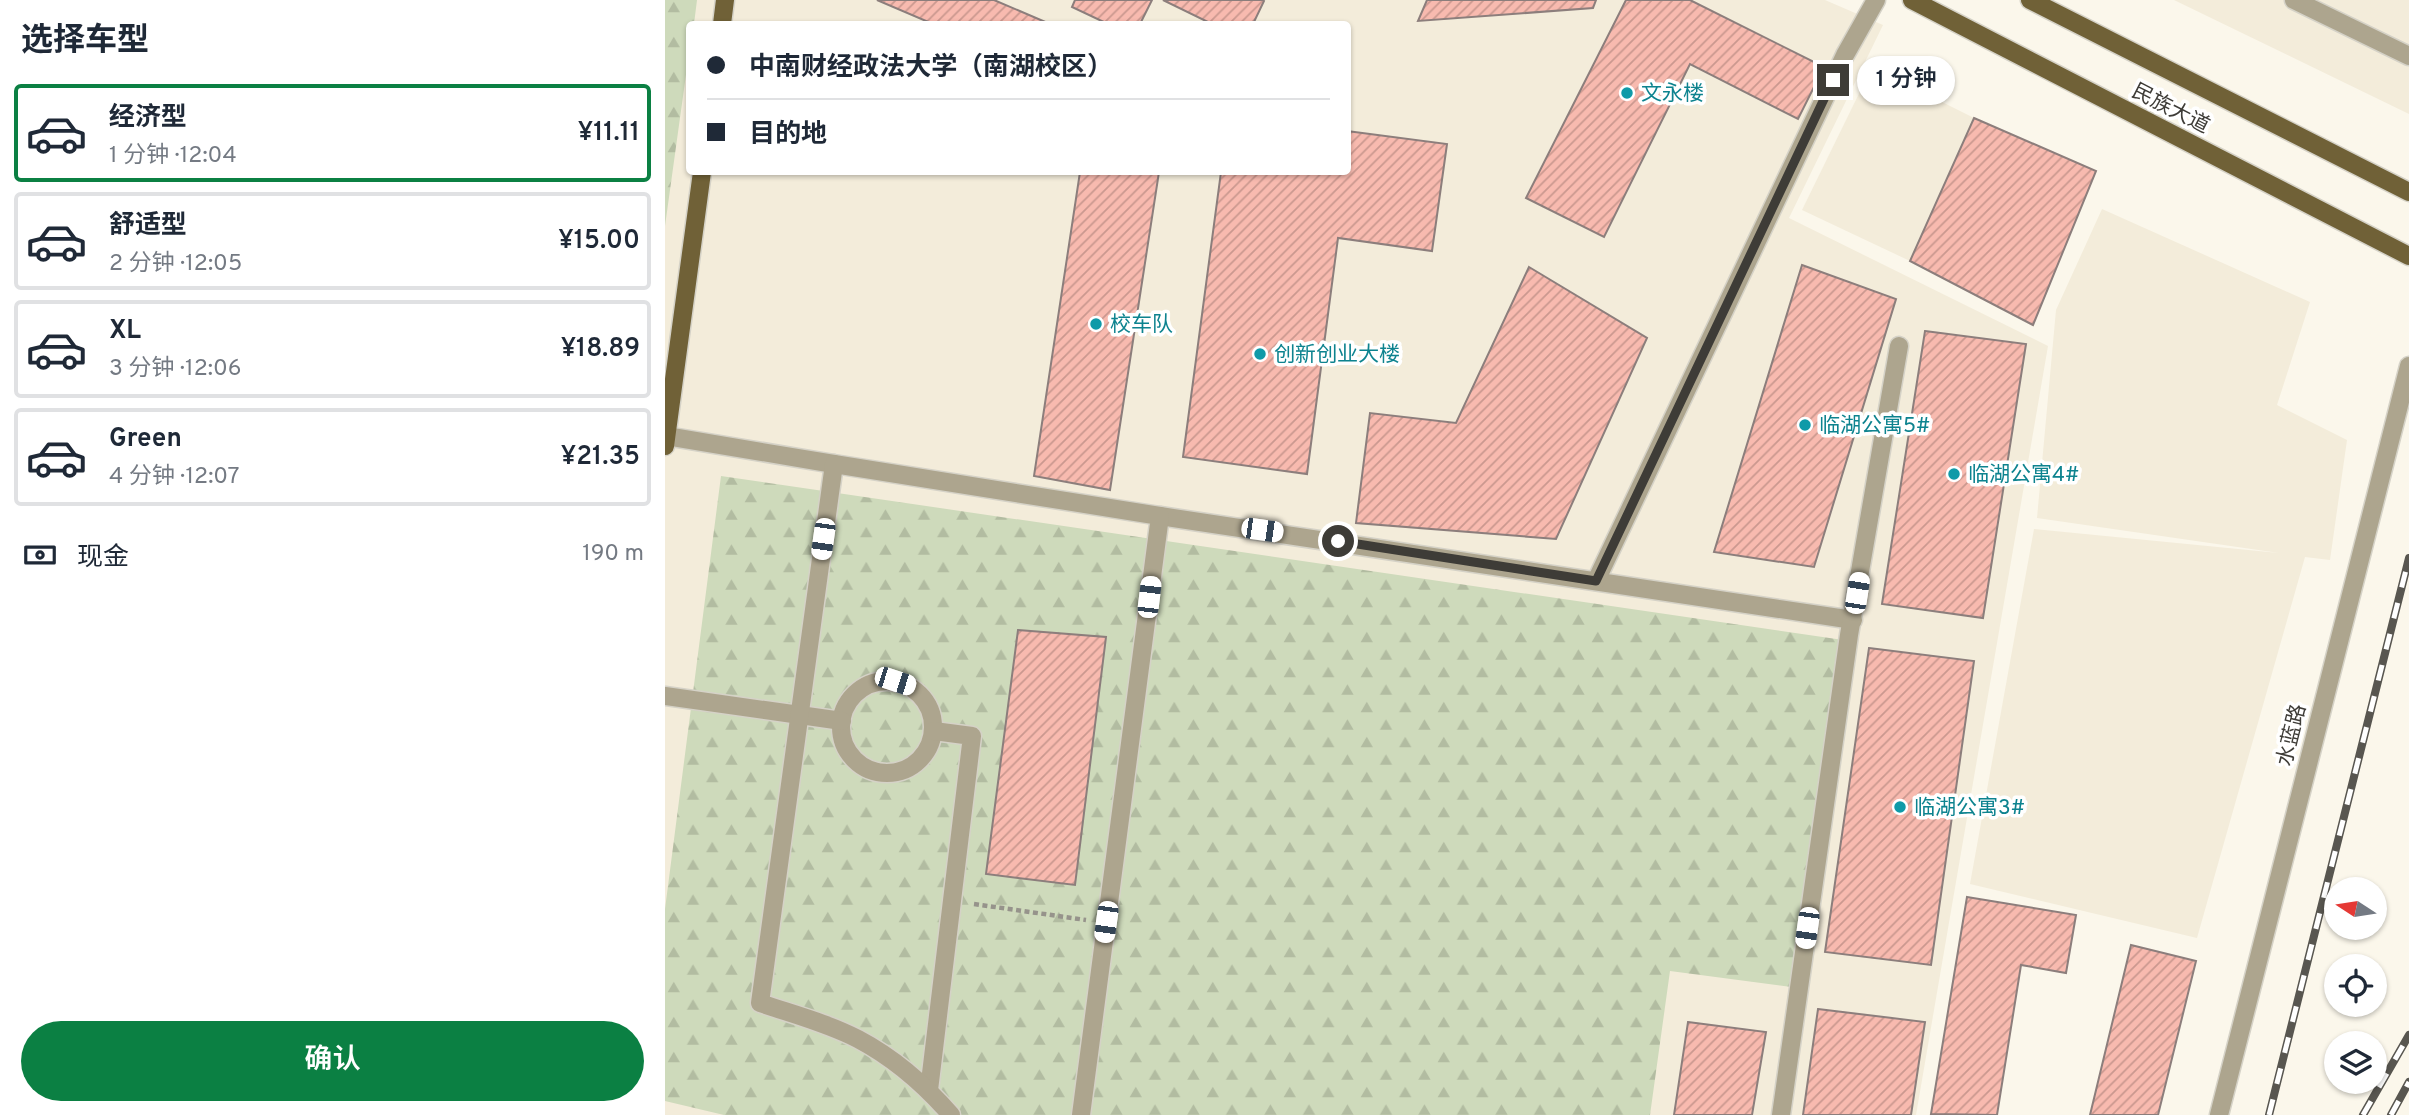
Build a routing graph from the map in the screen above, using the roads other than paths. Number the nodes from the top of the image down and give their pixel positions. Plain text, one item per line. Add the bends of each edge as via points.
1 (725, 0) edge
2 (1875, 0) edge
3 (1912, 0) edge
4 (2030, 0) edge
5 (2294, 0) edge
6 (722, 21) edge
7 (2409, 56) edge
8 (702, 175) edge
9 (2409, 192) edge
10 (2409, 257) edge
11 (1899, 346) dead end
12 (2409, 366) edge
13 (666, 441) edge
14 (834, 464) junction
15 (1160, 516) junction
16 (1596, 581) junction
17 (1853, 620) junction
18 (665, 696) edge
19 (798, 715) junction
20 (842, 721) junction
21 (934, 731) junction
22 (929, 1090) junction
23 (951, 1115) edge
24 (1081, 1115) edge
25 (1781, 1115) edge
26 (2219, 1115) edge

1 - 6 main road
2 - 16 street
3 - 10 main road, 民族大道
4 - 9 main road, 民族大道
5 - 7 street
8 - 13 main road
11 - 17 street
12 - 26 street, 水蓝路
13 - 14 street
14 - 15 street
14 - 19 street
15 - 16 street
15 - 24 street
16 - 17 street
17 - 25 street
18 - 19 street
19 - 20 street
19 - 22 street via 760,1003 857,1038
20 - 21 street via 854,695 880,681 895,681 922,696
20 - 21 street via 842,737 856,762 884,774 914,766 925,755
21 - 22 street via 972,736
22 - 23 street

